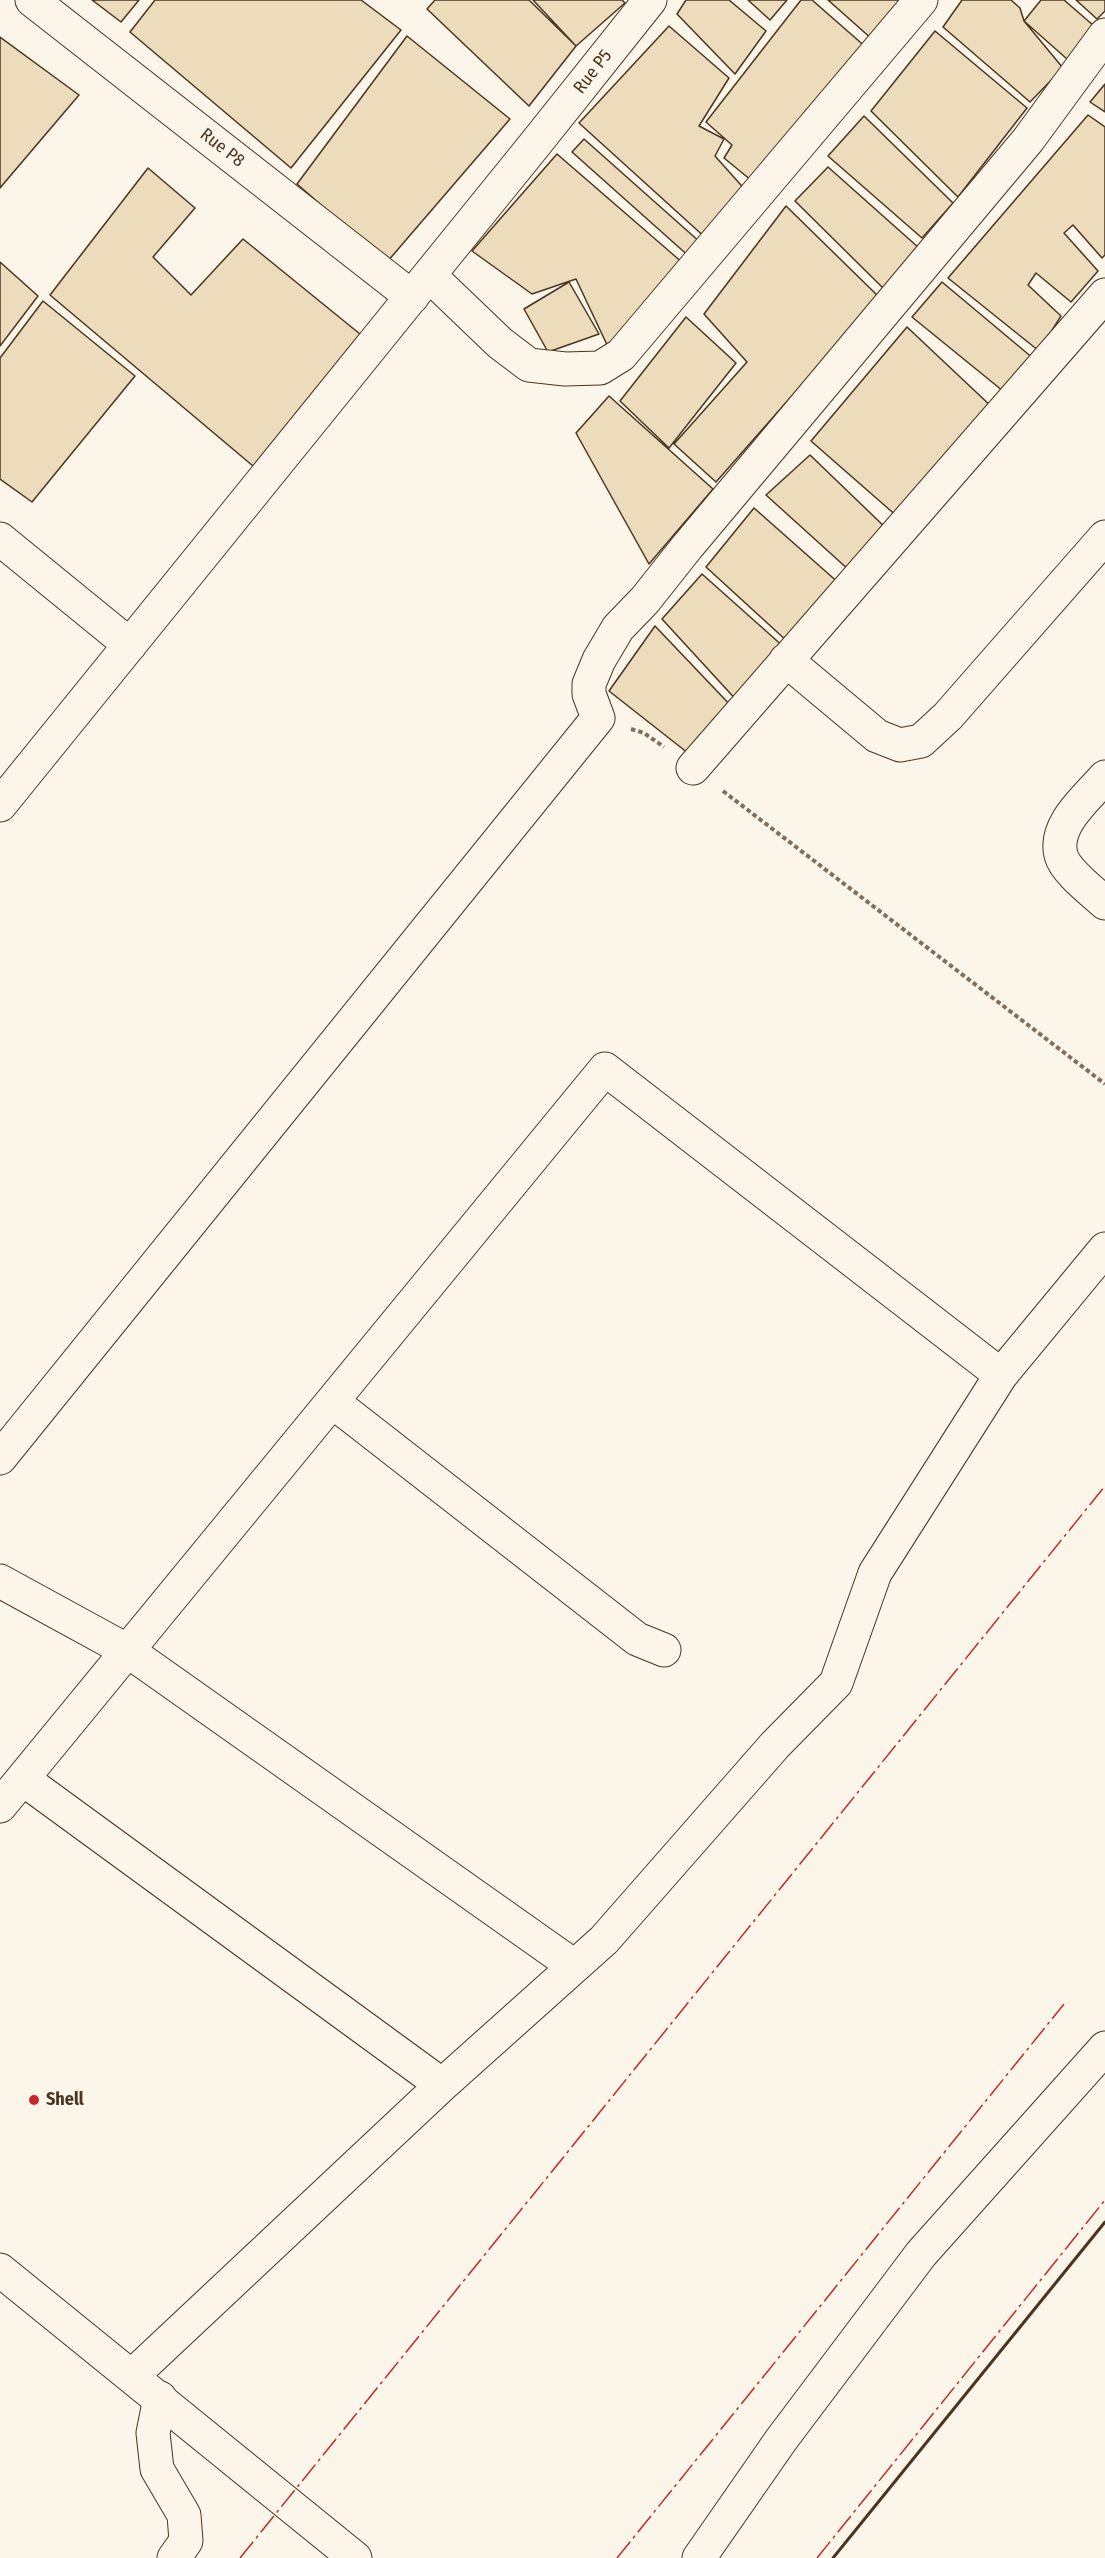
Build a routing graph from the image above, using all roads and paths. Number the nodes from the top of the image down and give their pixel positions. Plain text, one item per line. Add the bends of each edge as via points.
1 (32, 0) edge
2 (650, 0) edge
3 (921, 0) edge
4 (1105, 35) edge
5 (421, 286) junction
6 (1105, 295) edge
7 (1105, 537) edge
8 (0, 539) edge
9 (130, 645) junction
10 (786, 660) junction
11 (598, 718) junction
12 (693, 768) junction
13 (1105, 777) edge
14 (0, 805) edge
15 (1105, 903) edge
16 (1105, 1084) edge
17 (1105, 1249) edge
18 (1001, 1375) junction
19 (333, 1402) junction
20 (0, 1458) edge
21 (0, 1581) edge
22 (664, 1650) dead end
23 (128, 1651) junction
24 (23, 1779) junction
25 (0, 1806) edge
26 (574, 1966) junction
27 (1105, 2048) edge
28 (442, 2085) junction
29 (0, 2270) edge
30 (132, 2376) junction
31 (160, 2398) junction
32 (174, 2558) edge
33 (355, 2558) edge
34 (699, 2558) edge

1 - 5 street, Rue P8
2 - 5 street, Rue P5
3 - 5 street, Rue P8 via 621,355 600,368 529,365
4 - 11 street via 1028,140 645,600 618,627 589,684 590,700
5 - 9 street, Rue P5
6 - 10 street
7 - 10 street via 948,716 921,741 900,745 877,736
8 - 9 street
9 - 14 street, Rue P5
10 - 12 street
11 - 12 path via 644,733
11 - 20 street
12 - 16 path
13 - 15 street via 1070,817 1060,837 1061,857 1075,876
17 - 18 street
18 - 19 street via 605,1070
18 - 26 street via 875,1573 836,1683 775,1745 604,1940
19 - 22 street via 637,1639
19 - 23 street
21 - 23 street
23 - 24 street
23 - 26 street
24 - 25 street
24 - 28 street
26 - 28 street
27 - 34 street via 921,2253 781,2440
28 - 30 street
29 - 30 street
30 - 31 street
31 - 32 street via 153,2433 158,2469 184,2515 186,2541
31 - 33 street

